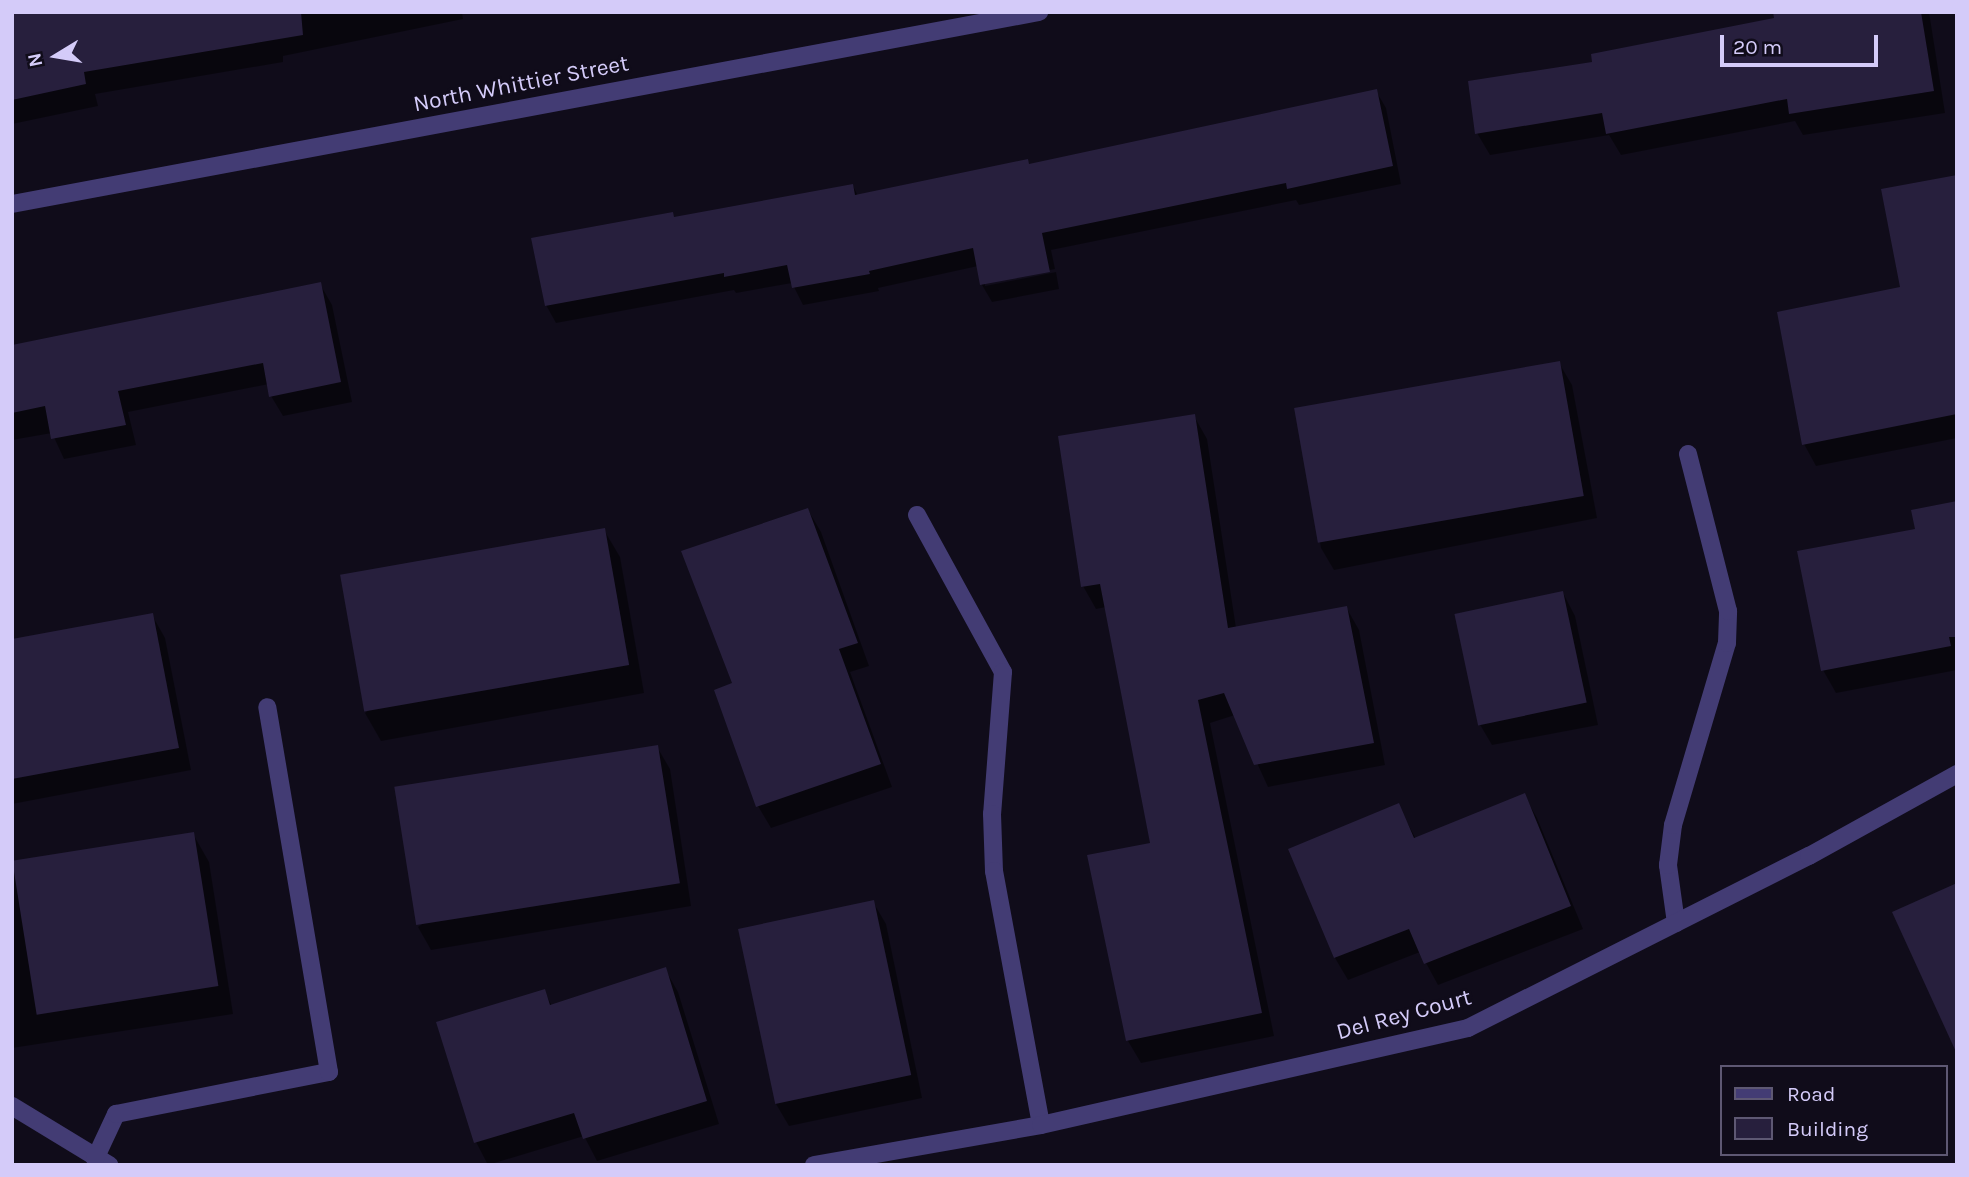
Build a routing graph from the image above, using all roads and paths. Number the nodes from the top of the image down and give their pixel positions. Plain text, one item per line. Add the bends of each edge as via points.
1 (1040, 12) edge
2 (12, 204) edge
3 (1688, 454) dead end
4 (917, 515) dead end
5 (267, 707) dead end
6 (1957, 774) edge
7 (1676, 923) junction
8 (12, 1106) edge
9 (1041, 1125) junction
10 (102, 1162) edge
11 (814, 1165) edge

1 - 2 street, North Whittier Street
3 - 7 street via 1728,611 1727,643 1673,825 1668,865
4 - 9 street via 1003,672 992,814 994,871
5 - 10 street via 329,1072 116,1114
6 - 7 street, Del Rey Court
7 - 9 street, Del Rey Court via 1468,1028
8 - 10 street
9 - 11 street, Del Rey Court

